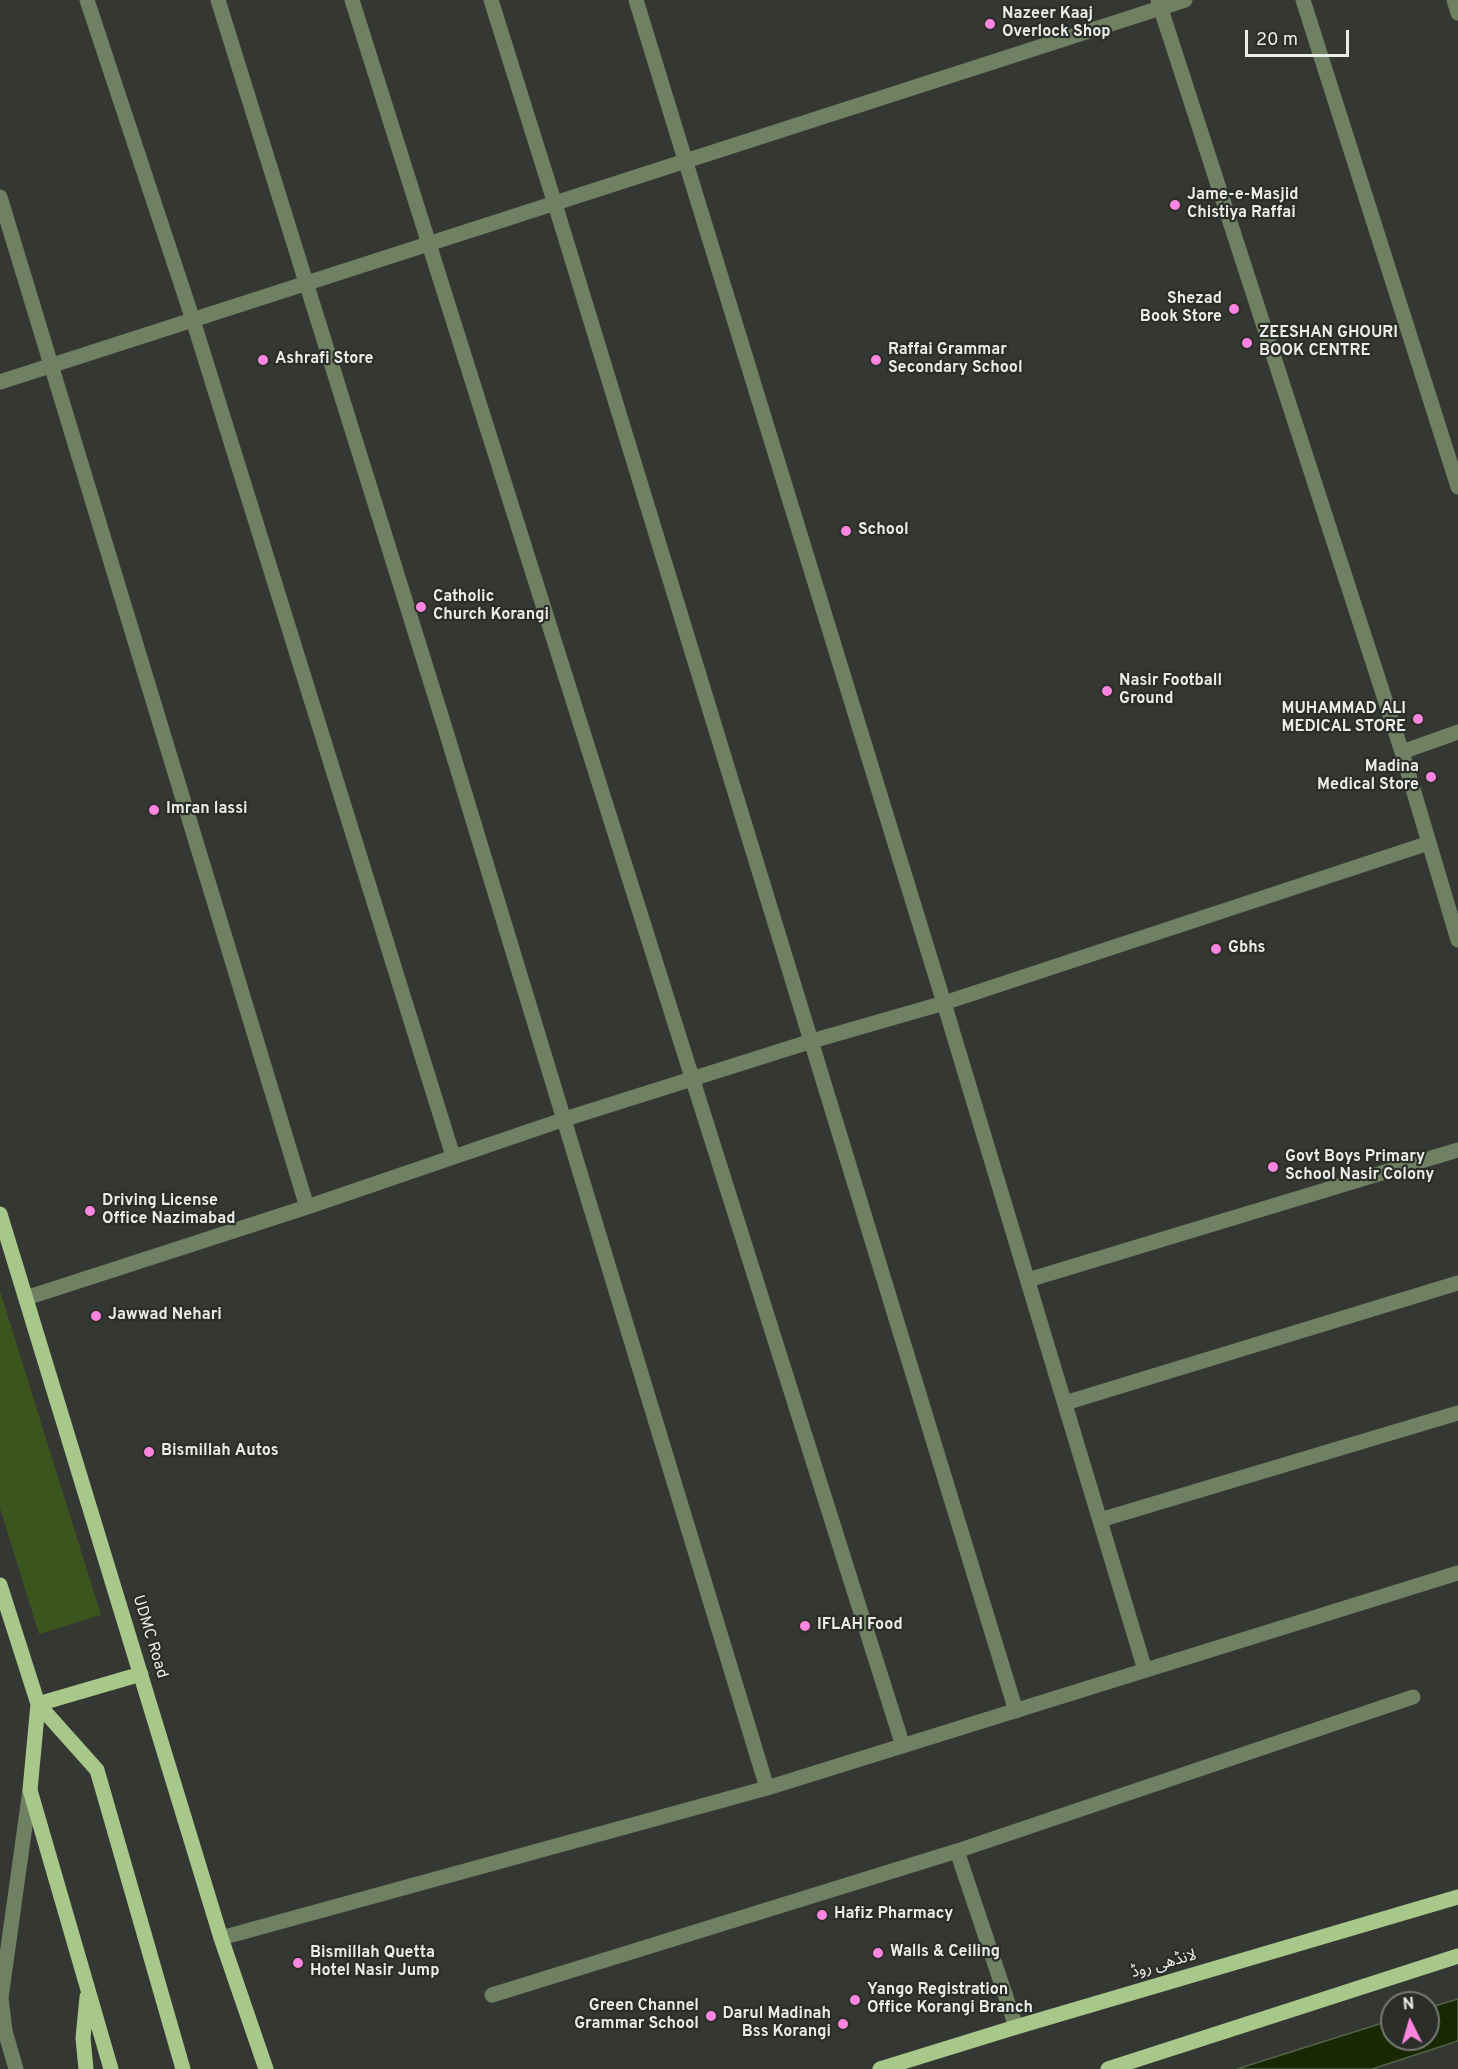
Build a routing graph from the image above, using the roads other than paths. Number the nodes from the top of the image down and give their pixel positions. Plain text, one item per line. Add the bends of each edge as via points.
1 (87, 0) edge
2 (218, 0) edge
3 (352, 0) edge
4 (491, 0) edge
5 (636, 0) edge
6 (1185, 0) edge
7 (1303, 0) edge
8 (1454, 0) edge
9 (1159, 4) edge
10 (1458, 13) edge
11 (687, 162) junction
12 (0, 197) edge
13 (555, 204) junction
14 (430, 244) junction
15 (308, 283) junction
16 (193, 320) junction
17 (50, 365) junction
18 (0, 382) edge
19 (1458, 487) edge
20 (1458, 732) edge
21 (1402, 752) junction
22 (1429, 843) junction
23 (1458, 940) edge
24 (945, 1003) junction
25 (812, 1041) junction
26 (693, 1078) junction
27 (565, 1119) junction
28 (1458, 1150) edge
29 (453, 1156) junction
30 (307, 1207) junction
31 (0, 1214) edge
32 (1028, 1280) junction
33 (1458, 1283) edge
34 (26, 1298) junction
35 (1065, 1403) junction
36 (1458, 1413) edge
37 (1100, 1520) junction
38 (1458, 1573) edge
39 (0, 1585) edge
40 (1146, 1670) junction
41 (141, 1674) junction
42 (1413, 1697) dead end
43 (38, 1704) junction
44 (1016, 1711) junction
45 (903, 1746) junction
46 (767, 1788) junction
47 (30, 1790) junction
48 (957, 1851) junction
49 (1458, 1897) edge
50 (221, 1938) junction
51 (1458, 1956) edge
52 (88, 1991) junction
53 (492, 1995) dead end
54 (1016, 2027) junction
55 (16, 2069) edge
56 (86, 2069) edge
57 (111, 2069) edge
58 (183, 2069) edge
59 (266, 2069) edge
60 (880, 2069) edge
61 (1108, 2069) edge

1 - 16 street
2 - 15 street
3 - 14 street
4 - 13 street
5 - 11 street
6 - 9 street
7 - 19 street
8 - 10 street
9 - 11 street
9 - 21 street
11 - 13 street
11 - 24 street
12 - 17 street
13 - 14 street
13 - 25 street
14 - 15 street
14 - 26 street
15 - 16 street
15 - 27 street
16 - 17 street
16 - 29 street
17 - 18 street
17 - 30 street
20 - 21 street
21 - 22 street
22 - 23 street
22 - 24 street
24 - 25 street
24 - 32 street
25 - 26 street
25 - 44 street
26 - 27 street
26 - 45 street
27 - 29 street
27 - 46 street
28 - 32 street
29 - 30 street
30 - 34 street
31 - 34 main road, UDMC Road
32 - 35 street
33 - 35 street
34 - 41 main road, UDMC Road
35 - 37 street
36 - 37 street
37 - 40 street
38 - 40 street
39 - 43 main road
40 - 44 street
41 - 43 main road
41 - 50 main road, UDMC Road
42 - 48 street
43 - 47 main road
43 - 58 main road via 97,1770
44 - 45 street
45 - 46 street
46 - 50 street
47 - 52 main road
47 - 55 street via 1,1998
48 - 53 street
48 - 54 street
49 - 54 main road, لانڈھی روڈ
50 - 59 main road, UDMC Road
51 - 61 main road
52 - 56 main road via 83,2038
52 - 57 main road
54 - 60 main road, لانڈھی روڈ

